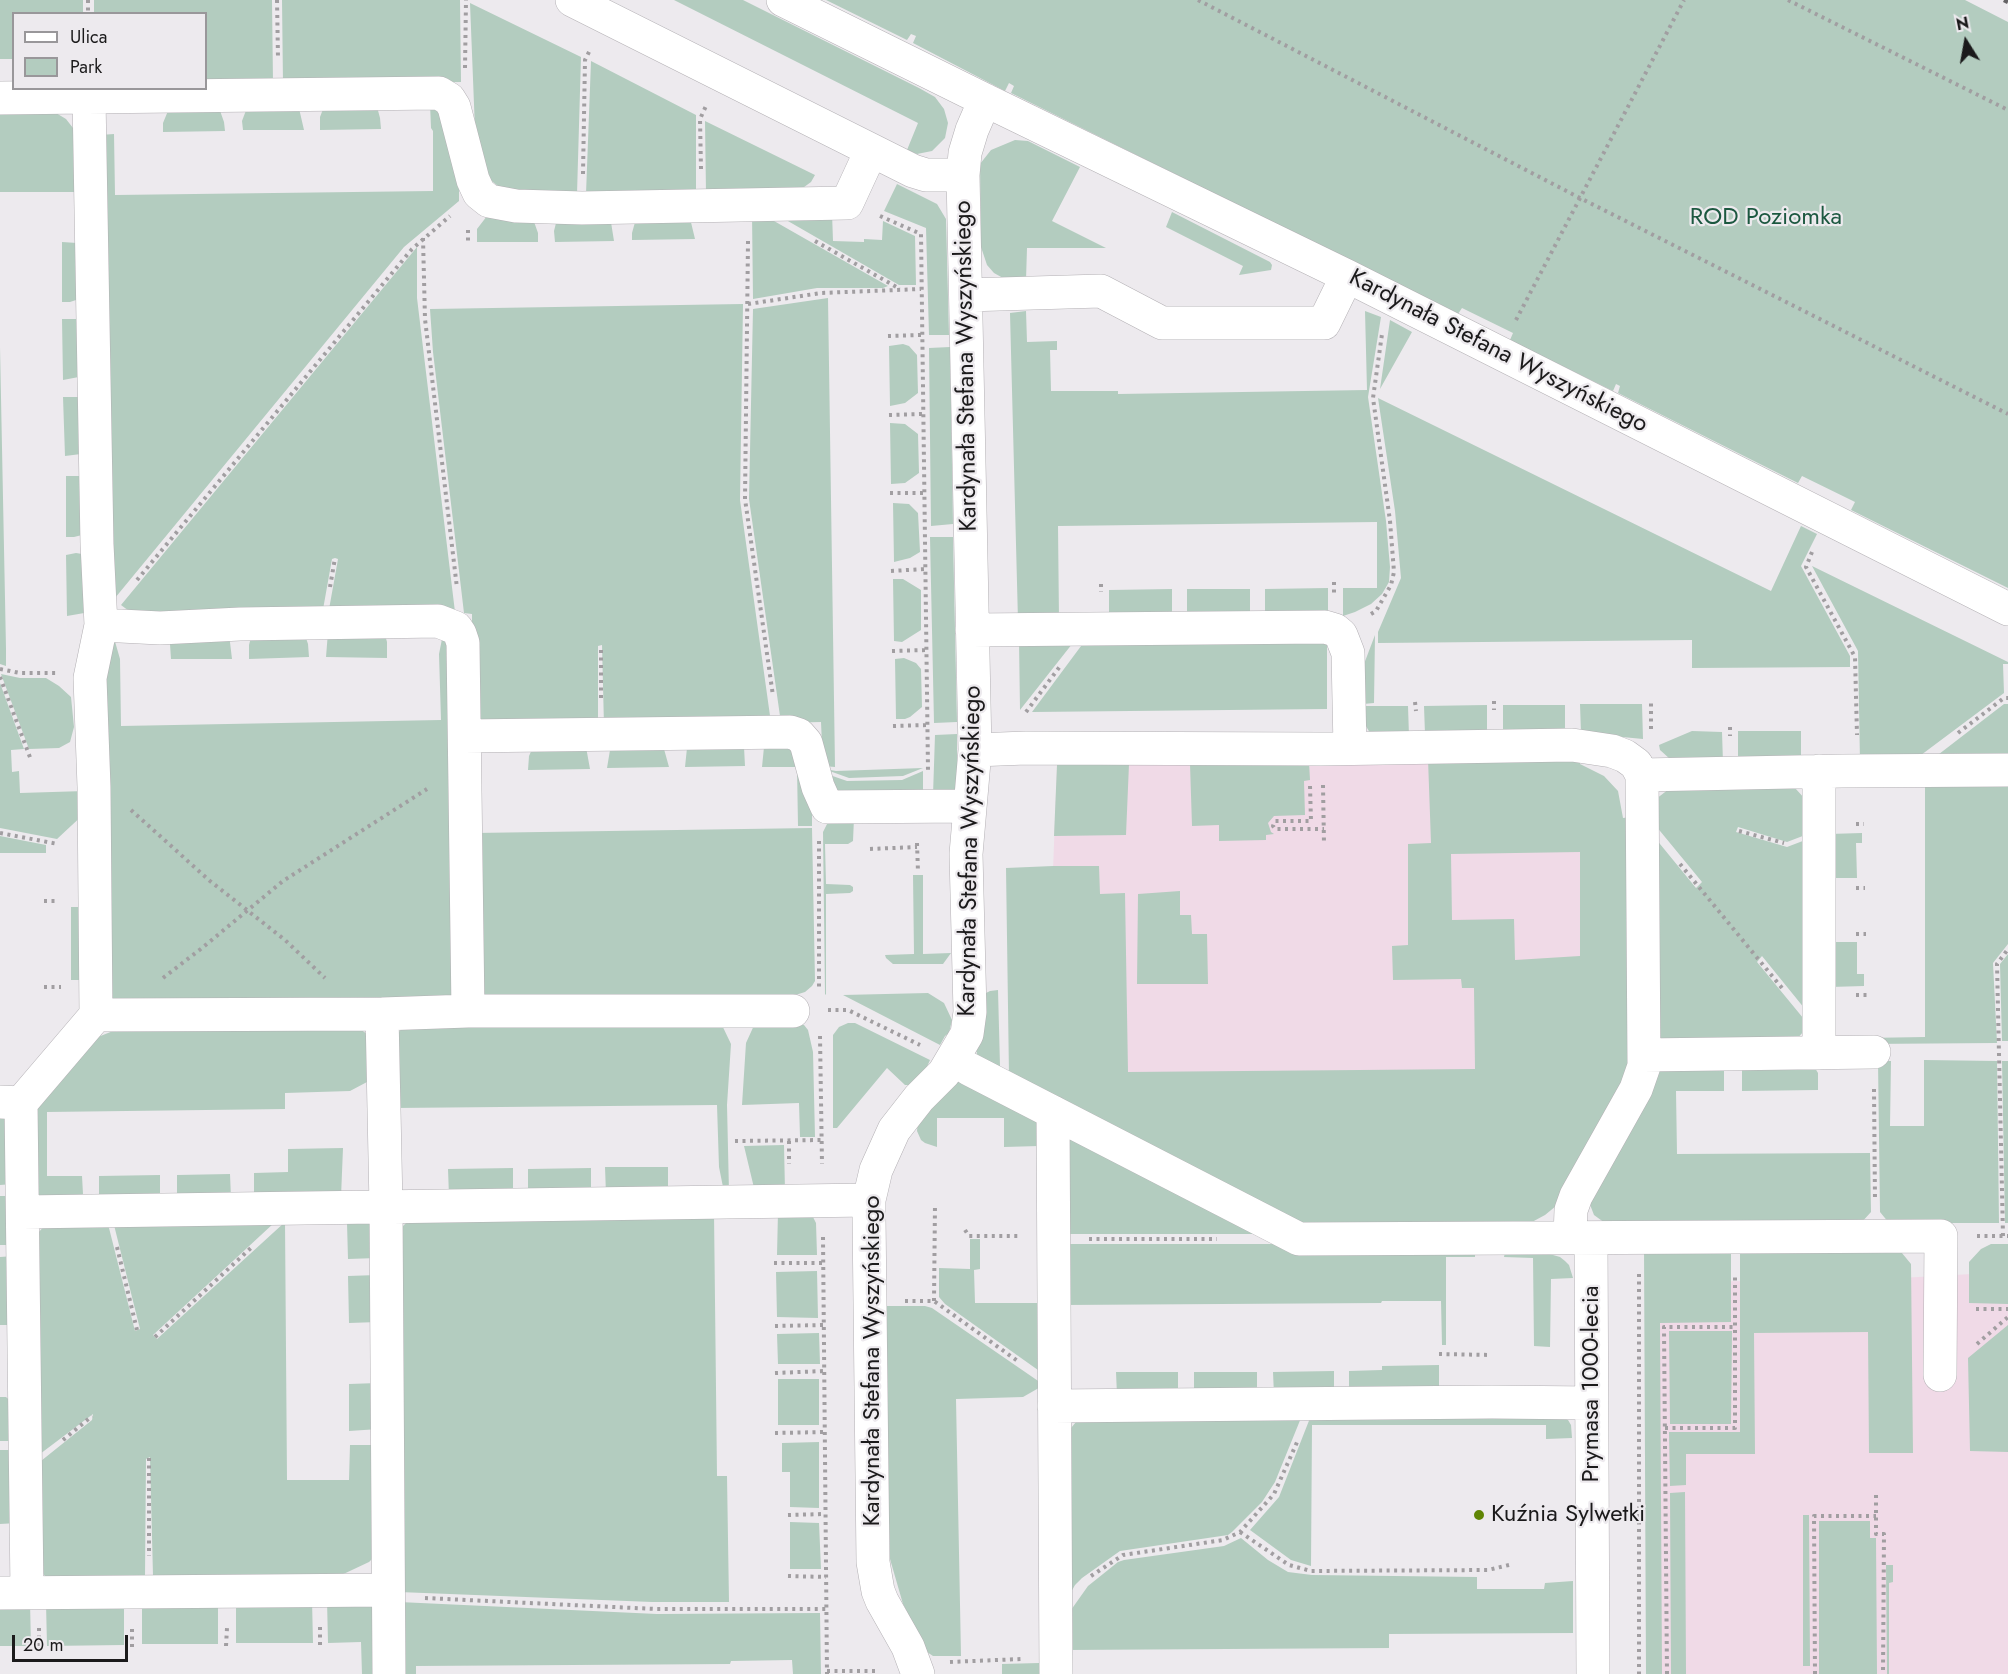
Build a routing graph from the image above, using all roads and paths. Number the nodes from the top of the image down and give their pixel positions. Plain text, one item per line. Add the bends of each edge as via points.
1 (277, 0) edge
2 (466, 0) edge
3 (572, 0) edge
4 (783, 0) edge
5 (1198, 0) edge
6 (1684, 0) edge
7 (1788, 0) edge
8 (606, 17) junction
9 (721, 75) junction
10 (278, 94) junction
11 (0, 98) edge
12 (89, 98) junction
13 (985, 100) junction
14 (452, 103) junction
15 (2008, 110) edge
16 (872, 151) junction
17 (963, 175) junction
18 (479, 194) junction
19 (1580, 198) junction
20 (847, 203) junction
21 (701, 205) junction
22 (748, 206) junction
23 (582, 208) junction
24 (423, 237) junction
25 (807, 237) dead end
26 (1347, 276) junction
27 (921, 289) junction
28 (901, 290) junction
29 (966, 295) junction
30 (1393, 299) junction
31 (748, 304) junction
32 (922, 335) junction
33 (888, 336) dead end
34 (1500, 353) junction
35 (923, 414) junction
36 (2008, 414) edge
37 (889, 415) dead end
38 (890, 493) dead end
39 (924, 493) junction
40 (1827, 518) junction
41 (925, 569) junction
42 (891, 571) dead end
43 (2008, 609) edge
44 (101, 625) junction
45 (456, 628) junction
46 (1081, 629) junction
47 (972, 630) junction
48 (1341, 635) junction
49 (601, 647) dead end
50 (927, 650) junction
51 (892, 651) dead end
52 (0, 669) edge
53 (0, 677) edge
54 (90, 678) junction
55 (928, 725) junction
56 (893, 726) dead end
57 (778, 732) junction
58 (600, 734) junction
59 (1026, 748) junction
60 (1350, 748) junction
61 (975, 750) junction
62 (465, 751) junction
63 (31, 760) dead end
64 (2008, 770) edge
65 (1819, 771) junction
66 (1858, 771) junction
67 (1642, 775) junction
68 (1323, 785) dead end
69 (94, 788) junction
70 (1323, 795) dead end
71 (970, 806) junction
72 (827, 807) junction
73 (929, 807) junction
74 (1324, 829) junction
75 (1739, 831) dead end
76 (0, 833) edge
77 (1819, 836) junction
78 (1324, 844) dead end
79 (64, 845) dead end
80 (917, 848) dead end
81 (870, 849) dead end
82 (1677, 860) dead end
83 (249, 910) junction
84 (2008, 950) edge
85 (810, 1006) junction
86 (468, 1011) junction
87 (348, 1014) junction
88 (382, 1014) junction
89 (96, 1015) junction
90 (132, 1015) junction
91 (820, 1034) dead end
92 (1819, 1042) junction
93 (927, 1048) dead end
94 (1874, 1052) joint
95 (1644, 1055) junction
96 (969, 1069) dead end
97 (11, 1103) edge
98 (1053, 1112) junction
99 (822, 1140) junction
100 (735, 1141) dead end
101 (822, 1200) junction
102 (869, 1200) junction
103 (935, 1204) dead end
104 (386, 1206) junction
105 (278, 1208) junction
106 (110, 1210) junction
107 (24, 1212) junction
108 (965, 1230) dead end
109 (1876, 1236) junction
110 (2003, 1236) dead end
111 (1580, 1237) junction
112 (1053, 1238) junction
113 (1639, 1238) junction
114 (1219, 1239) dead end
115 (774, 1263) dead end
116 (823, 1263) junction
117 (1736, 1281) dead end
118 (869, 1300) junction
119 (934, 1301) junction
120 (823, 1325) junction
121 (775, 1326) dead end
122 (1736, 1327) junction
123 (137, 1330) dead end
124 (155, 1337) dead end
125 (1439, 1354) dead end
126 (1491, 1355) dead end
127 (824, 1371) junction
128 (775, 1373) dead end
129 (1940, 1375) dead end
130 (1054, 1396) junction
131 (1308, 1403) junction
132 (1591, 1403) junction
133 (1665, 1428) junction
134 (825, 1432) junction
135 (775, 1433) dead end
136 (149, 1458) dead end
137 (1876, 1495) dead end
138 (825, 1514) junction
139 (788, 1515) dead end
140 (1876, 1515) junction
141 (1240, 1532) junction
142 (1513, 1564) dead end
143 (788, 1576) dead end
144 (826, 1577) junction
145 (14, 1592) edge
146 (150, 1592) junction
147 (388, 1593) junction
148 (826, 1609) junction
149 (1055, 1612) junction
150 (388, 1674) edge
151 (827, 1674) edge
152 (918, 1674) edge
153 (1056, 1674) edge
154 (1593, 1674) edge
155 (1639, 1674) edge
156 (1667, 1674) edge
157 (1815, 1674) edge
158 (1883, 1674) edge

1 - 10 path
2 - 14 path via 465,84
3 - 8 street
4 - 13 street, Kardynała Stefana Wyszyńskiego
5 - 19 path
6 - 19 path
7 - 15 path
8 - 9 street
8 - 23 path via 585,60
9 - 16 street
9 - 21 path via 700,119
10 - 12 street
10 - 14 street via 424,92 439,93
11 - 12 street
12 - 44 street
13 - 17 street, Kardynała Stefana Wyszyńskiego via 965,153
13 - 26 street, Kardynała Stefana Wyszyńskiego
14 - 18 street
16 - 17 street via 926,175
16 - 20 street
17 - 29 street, Kardynała Stefana Wyszyńskiego
18 - 23 street via 502,204
18 - 24 path
19 - 34 path
19 - 36 path
20 - 22 street
20 - 27 path via 921,234
21 - 22 street
21 - 23 street
22 - 31 path
24 - 44 path
24 - 45 path via 425,319 460,612
25 - 28 path
26 - 29 street via 1324,323 1162,323 1101,291
26 - 30 street, Kardynała Stefana Wyszyńskiego
27 - 28 path
27 - 32 path
28 - 31 path via 821,293
29 - 47 street, Kardynała Stefana Wyszyńskiego
30 - 34 street, Kardynała Stefana Wyszyńskiego
30 - 48 path via 1385,319 1373,398 1394,579 1376,611
31 - 57 path via 745,499
32 - 33 path
32 - 35 path
34 - 40 street, Kardynała Stefana Wyszyńskiego
35 - 37 path
35 - 39 path
38 - 39 path
39 - 41 path
40 - 43 street, Kardynała Stefana Wyszyńskiego
40 - 66 path via 1806,567 1855,657
41 - 42 path
41 - 50 path
44 - 45 street via 160,628 438,621
44 - 54 street
45 - 62 street via 463,643
46 - 47 street
46 - 48 street via 1325,627
46 - 59 path via 1081,638 1026,712
47 - 61 street, Kardynała Stefana Wyszyńskiego
48 - 60 street via 1348,653
49 - 58 path
50 - 51 path
50 - 55 path
52 - 54 path
53 - 63 path
54 - 69 street
55 - 56 path
55 - 73 path
57 - 58 street
57 - 72 street via 799,735 807,743
58 - 62 street
59 - 60 street
59 - 61 street
60 - 67 street via 1572,745 1625,756
61 - 71 street, Kardynała Stefana Wyszyńskiego
62 - 83 path via 436,784 283,881
62 - 86 street
64 - 66 street
65 - 66 street
65 - 67 street
65 - 77 street
67 - 95 street, Prymasa 1000-lecia
68 - 74 path via 1310,786 1311,821 1275,821 1273,826 1279,830
69 - 83 path via 107,788 210,881
69 - 89 street
70 - 74 path
71 - 73 street
71 - 102 street, Kardynała Stefana Wyszyńskiego via 966,855 968,1034 944,1073 894,1130 876,1170
72 - 73 street
72 - 85 path via 819,821
74 - 78 path
75 - 77 path via 1787,844
76 - 79 path
77 - 92 street
80 - 81 path
82 - 92 path
83 - 87 path via 347,998
83 - 90 path via 133,1001
84 - 110 path via 1997,964
85 - 86 street
85 - 93 path via 848,1010
86 - 88 street
87 - 88 street
87 - 90 street
88 - 104 street
89 - 90 street
89 - 97 street
91 - 99 path
92 - 94 street
92 - 95 street
94 - 109 path
95 - 111 street, Prymasa 1000-lecia via 1636,1089 1571,1210
96 - 98 street
97 - 107 street
98 - 111 street via 1299,1239
98 - 112 street
99 - 100 path
99 - 101 path
101 - 102 street
101 - 104 street
101 - 116 path
102 - 118 street, Kardynała Stefana Wyszyńskiego
103 - 119 path
104 - 105 street
104 - 147 street
105 - 106 street
105 - 124 path via 278,1223
106 - 107 street
106 - 123 path
107 - 145 street
108 - 112 path via 969,1236
109 - 113 street
109 - 129 street via 1941,1236
111 - 113 street
111 - 132 street, Prymasa 1000-lecia
112 - 114 path
112 - 130 street
113 - 155 path
115 - 116 path
116 - 120 path
117 - 122 path
118 - 119 path
118 - 152 street, Kardynała Stefana Wyszyńskiego via 873,1562 882,1601
119 - 130 path
120 - 121 path
120 - 127 path
122 - 133 path via 1735,1428
122 - 133 path via 1664,1327
125 - 126 path
127 - 128 path
127 - 134 path
130 - 131 street
130 - 149 street
131 - 132 street
131 - 141 path via 1277,1488
132 - 154 street, Prymasa 1000-lecia
133 - 156 path
134 - 135 path
134 - 138 path
136 - 146 path
137 - 140 path
138 - 139 path
138 - 144 path
140 - 157 path via 1814,1516
140 - 158 path via 1876,1534 1884,1534
141 - 142 path via 1289,1565 1311,1571 1488,1570
141 - 149 path via 1222,1540 1123,1554 1091,1576 1065,1609
143 - 144 path
144 - 148 path
145 - 146 street
146 - 147 street
147 - 148 path via 656,1609
147 - 150 street
148 - 151 path
149 - 153 street

